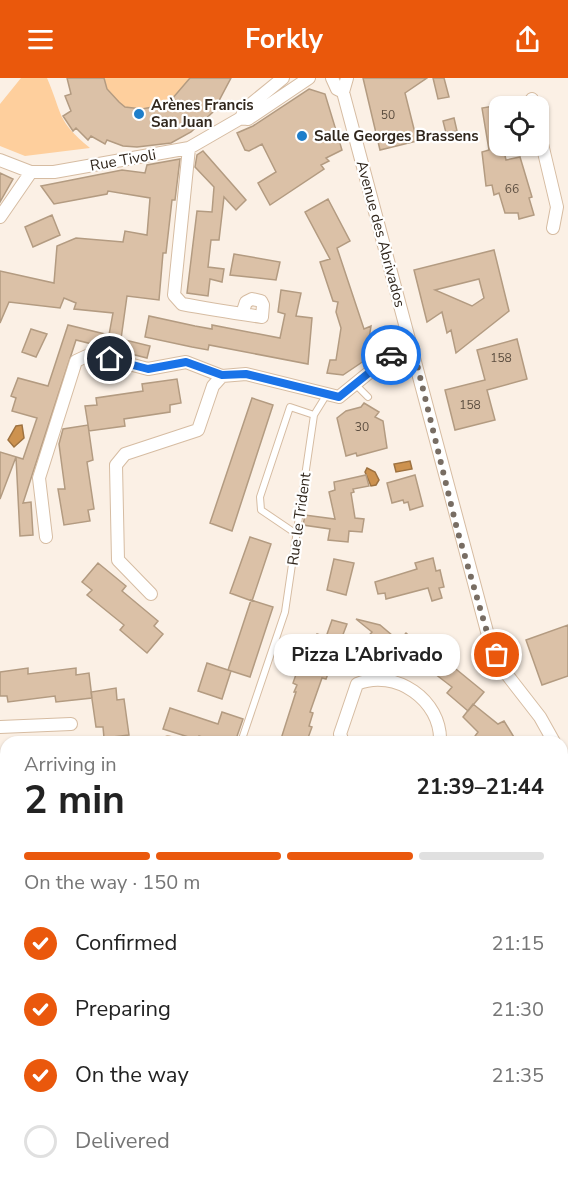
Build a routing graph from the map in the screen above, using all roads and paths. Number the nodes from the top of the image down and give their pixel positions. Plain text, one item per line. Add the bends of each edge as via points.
1 (283, 78) edge
2 (309, 78) edge
3 (332, 78) edge
4 (347, 78) edge
5 (343, 92) junction
6 (241, 118) junction
7 (189, 148) junction
8 (545, 156) edge
9 (0, 160) edge
10 (31, 172) junction
11 (0, 217) edge
12 (553, 228) dead end
13 (242, 314) dead end
14 (413, 348) junction
15 (222, 375) junction
16 (355, 383) junction
17 (327, 394) junction
18 (368, 397) dead end
19 (314, 415) junction
20 (295, 533) junction
21 (46, 537) dead end
22 (151, 594) dead end
23 (71, 724) dead end
24 (0, 727) edge
25 (244, 736) edge
26 (340, 736) edge
27 (440, 736) edge
28 (551, 736) edge

1 - 6 street, Rue Tivoli via 245,109
2 - 6 street, Rue Tivoli via 248,119
3 - 5 street, Avenue des Abrivados
4 - 5 street
5 - 14 street, Avenue des Abrivados
6 - 7 street, Rue Tivoli
7 - 10 street, Rue Tivoli via 54,172
7 - 13 street via 174,295 182,304
8 - 12 street via 557,207
9 - 10 street, Rue Tivoli
10 - 11 street
14 - 16 street via 392,354
14 - 28 street, Avenue des Abrivados via 457,529 489,639 505,672
15 - 17 street via 246,374
15 - 21 street via 186,362 148,369 91,354 76,361 39,478
15 - 22 street via 213,386 198,430 125,454 116,465 118,560
16 - 17 street via 339,397
16 - 18 lane
17 - 19 lane, Rue le Trident
19 - 20 lane, Rue le Trident
19 - 20 lane via 290,407 260,497 261,510
20 - 25 lane, Rue le Trident via 295,557 285,612
23 - 24 street
26 - 27 street via 357,684 371,678 412,688 428,704

